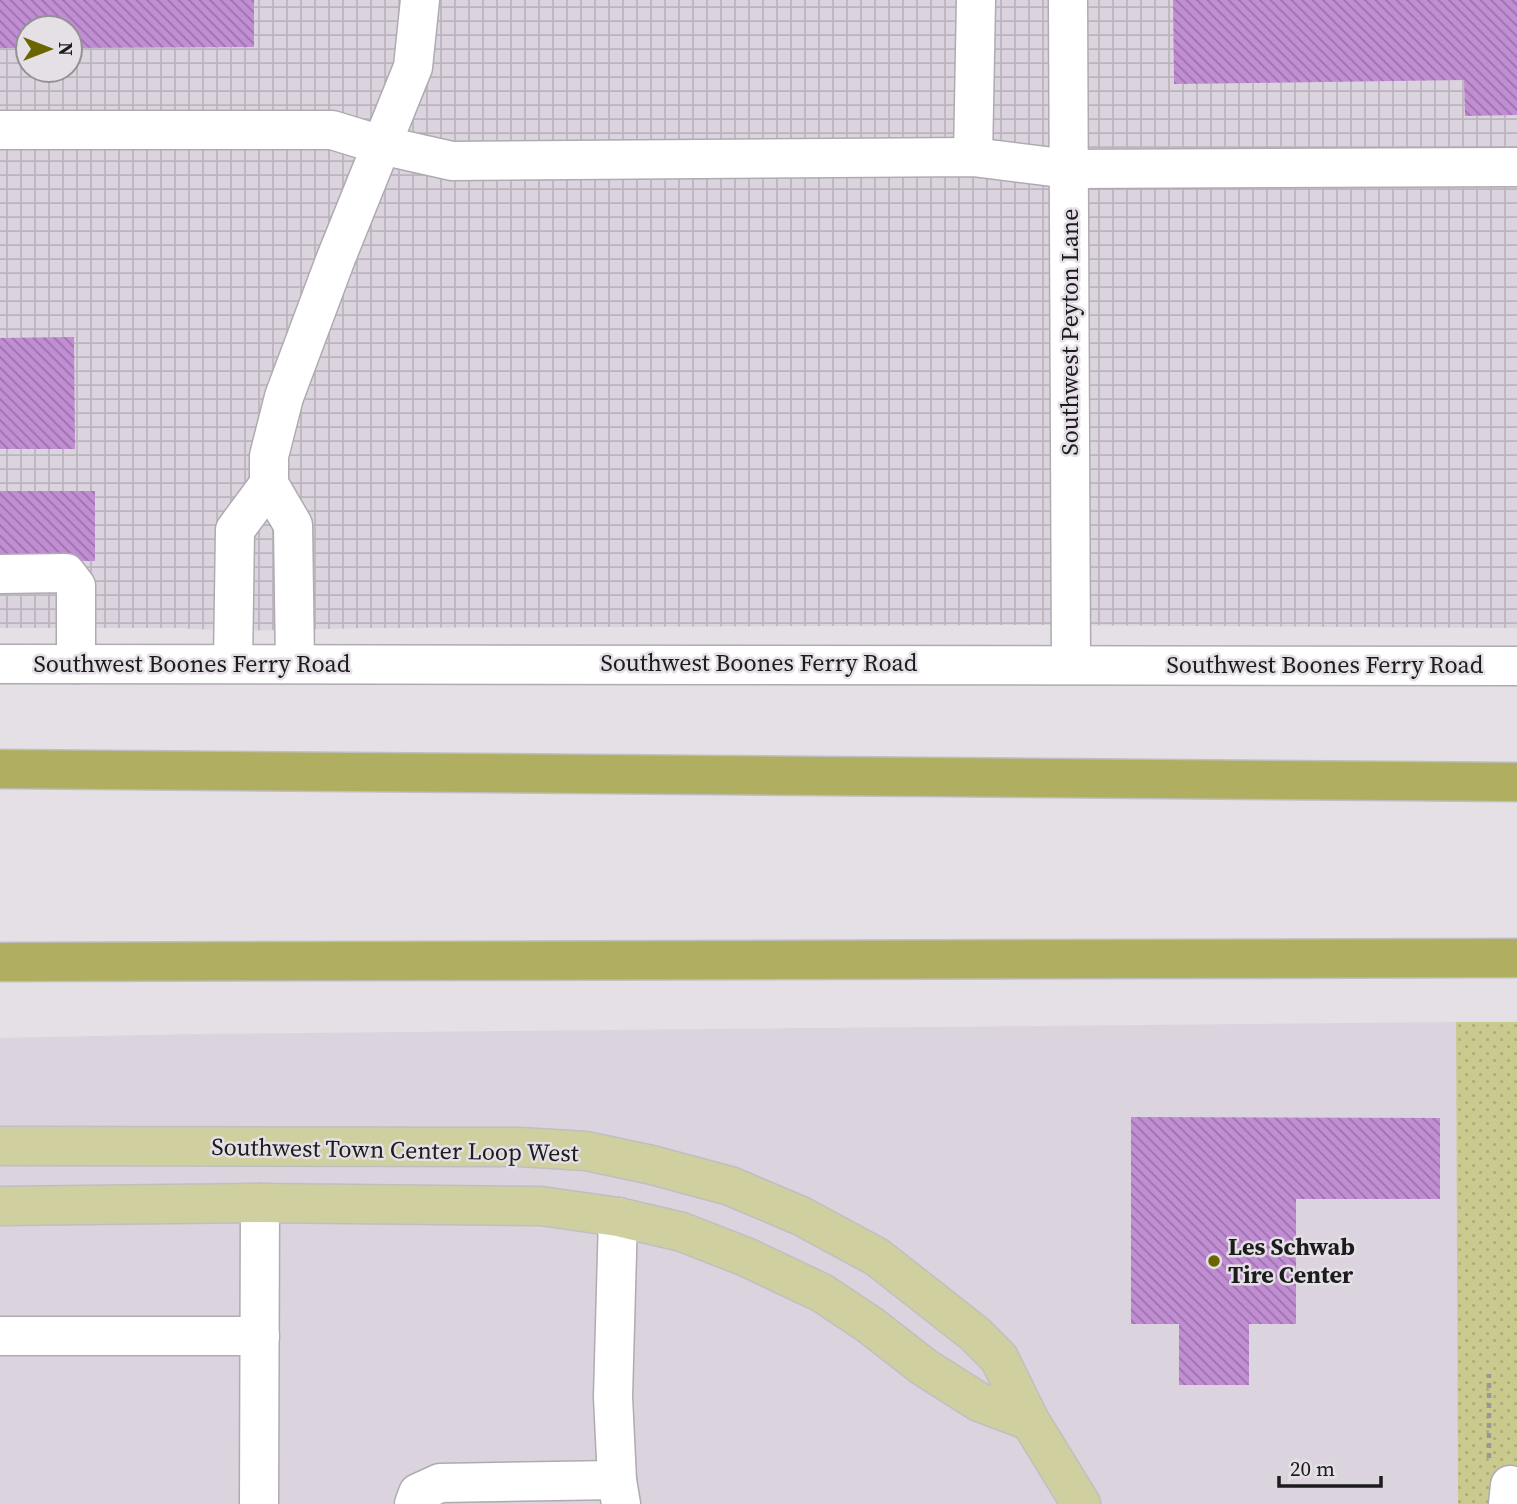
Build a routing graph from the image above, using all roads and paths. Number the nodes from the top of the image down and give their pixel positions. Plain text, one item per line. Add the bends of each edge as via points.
1 (420, 0) edge
2 (976, 0) edge
3 (1068, 0) edge
4 (0, 130) edge
5 (381, 145) junction
6 (973, 157) junction
7 (1517, 167) edge
8 (1069, 169) junction
9 (269, 484) junction
10 (0, 574) edge
11 (233, 663) junction
12 (295, 663) junction
13 (0, 664) edge
14 (76, 664) junction
15 (1071, 664) junction
16 (1517, 666) edge
17 (0, 769) edge
18 (1517, 782) edge
19 (1517, 958) edge
20 (0, 962) edge
21 (0, 1146) edge
22 (260, 1203) junction
23 (0, 1206) edge
24 (618, 1217) junction
25 (0, 1336) edge
26 (260, 1336) junction
27 (1489, 1374) dead end
28 (1030, 1421) junction
29 (619, 1492) edge
30 (1509, 1495) edge
31 (259, 1504) edge
32 (414, 1504) edge
33 (1081, 1504) edge

1 - 5 street via 413,67
2 - 6 street
3 - 8 street, Southwest Peyton Lane
4 - 5 street via 332,130
5 - 6 street via 452,161
5 - 9 street via 284,397 269,456
6 - 8 street
7 - 8 street
8 - 15 street, Southwest Peyton Lane
9 - 11 street via 235,530
9 - 12 street via 293,525
10 - 14 street via 66,573 76,586
11 - 12 street, Southwest Boones Ferry Road
11 - 14 street, Southwest Boones Ferry Road
12 - 15 street, Southwest Boones Ferry Road
13 - 14 street, Southwest Boones Ferry Road
15 - 16 street, Southwest Boones Ferry Road
17 - 18 highway
19 - 20 highway
21 - 28 main road, Southwest Town Center Loop West via 520,1147 586,1152 717,1182 790,1211 877,1257 999,1358
22 - 23 main road
22 - 24 main road via 541,1206
22 - 26 street
24 - 28 main road via 682,1232 822,1293 979,1402
24 - 29 street via 613,1397
25 - 26 street
26 - 31 street
27 - 30 path via 1489,1460
28 - 33 main road, Southwest Town Center Loop West
29 - 32 street via 440,1483 418,1493

